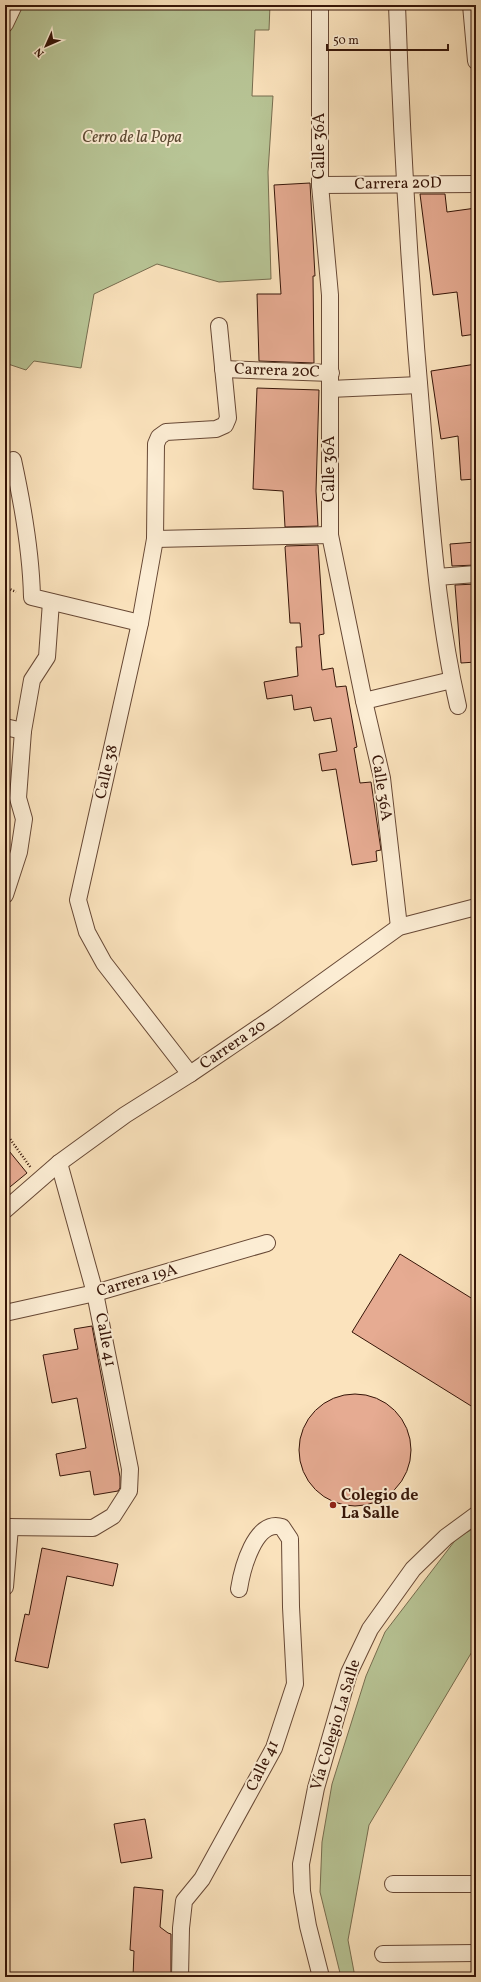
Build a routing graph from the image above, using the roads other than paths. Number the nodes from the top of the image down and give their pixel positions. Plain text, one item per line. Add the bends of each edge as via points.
1 (14, 5) edge
2 (320, 5) edge
3 (396, 5) edge
4 (471, 5) edge
5 (5, 24) edge
6 (476, 62) edge
7 (404, 184) junction
8 (476, 184) edge
9 (320, 185) junction
10 (219, 326) dead end
11 (223, 369) junction
12 (330, 381) junction
13 (419, 385) junction
14 (13, 460) dead end
15 (330, 535) junction
16 (155, 539) junction
17 (476, 574) edge
18 (436, 578) junction
19 (51, 602) junction
20 (140, 623) junction
21 (452, 680) junction
22 (364, 701) junction
23 (458, 706) dead end
24 (5, 727) edge
25 (23, 731) junction
26 (5, 895) edge
27 (476, 907) edge
28 (399, 927) junction
29 (190, 1074) junction
30 (59, 1163) junction
31 (5, 1210) edge
32 (267, 1243) dead end
33 (95, 1293) junction
34 (5, 1314) edge
35 (476, 1515) edge
36 (8, 1527) edge
37 (5, 1587) edge
38 (239, 1589) dead end
39 (393, 1884) dead end
40 (476, 1884) edge
41 (476, 1953) edge
42 (382, 1954) dead end
43 (180, 1977) edge
44 (321, 1977) edge

1 - 5 street
2 - 9 street, Calle 36A
3 - 7 street
4 - 6 street
7 - 8 street, Carrera 20D
7 - 9 street, Carrera 20D
7 - 13 street
9 - 12 street, Calle 36A via 330,295
10 - 11 street
11 - 12 street, Carrera 20C
11 - 16 street, Calle 38 via 228,418 225,425 216,429 166,432 159,437 156,444
12 - 13 street, Carrera 20C
12 - 15 street, Calle 36A
13 - 18 street
14 - 19 street via 24,508 32,567 32,597
15 - 16 street
15 - 22 street, Calle 36A
16 - 20 street, Calle 38
17 - 18 street
18 - 21 street
19 - 20 street
19 - 25 street via 47,657 32,680
20 - 29 street, Calle 38 via 78,900 87,932 104,963
21 - 22 street
21 - 23 street
22 - 28 street, Calle 36A via 382,778
24 - 25 street
25 - 26 street via 18,798 24,819 19,852
27 - 28 street, Carrera 20
28 - 29 street, Carrera 20
29 - 30 street, Carrera 20 via 125,1115
30 - 31 street, Carrera 20
30 - 33 street, Calle 41
32 - 33 street, Carrera 19A
33 - 34 street, Carrera 19A
33 - 36 street, Calle 41 via 130,1469 129,1491 113,1516 93,1528
35 - 44 street, Vía Colegio La Salle via 446,1537 414,1569 370,1629 349,1673 316,1788 301,1864 302,1891 308,1926
36 - 37 street
38 - 43 street, Calle 41 via 242,1569 250,1549 265,1529 274,1525 282,1527 290,1539 295,1684 274,1748 202,1879 184,1901
39 - 40 street
41 - 42 street

